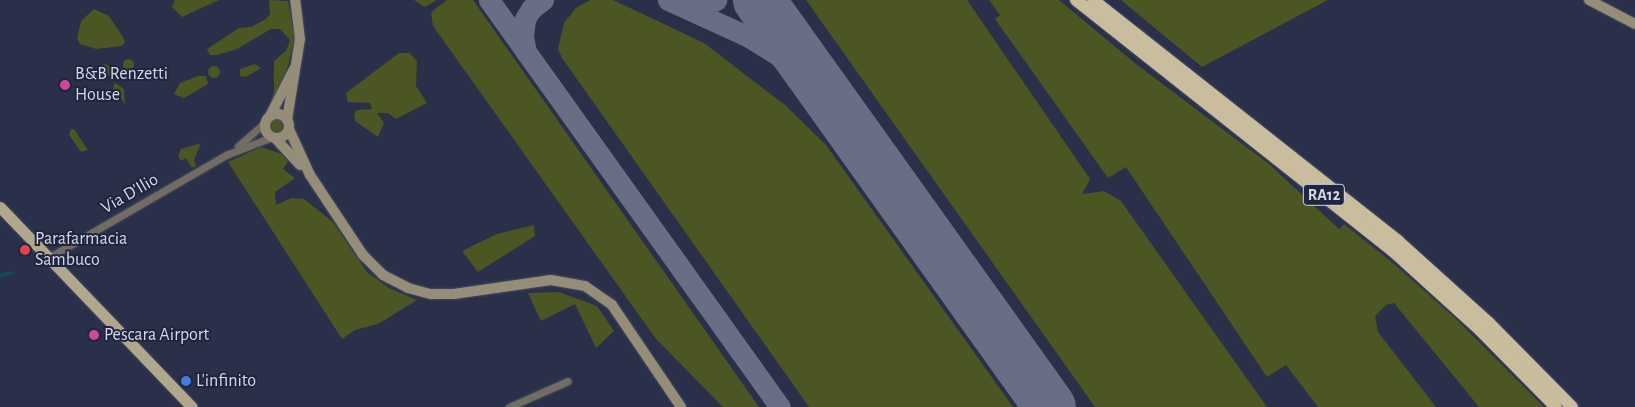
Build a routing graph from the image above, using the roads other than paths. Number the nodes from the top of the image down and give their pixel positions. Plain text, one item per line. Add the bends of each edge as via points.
1 (295, 0) edge
2 (1076, 0) edge
3 (1093, 0) edge
4 (1590, 0) edge
5 (1635, 24) edge
6 (295, 66) junction
7 (268, 119) junction
8 (288, 124) junction
9 (274, 138) junction
10 (226, 155) junction
11 (310, 175) junction
12 (0, 207) edge
13 (48, 258) junction
14 (568, 381) dead end
15 (192, 407) edge
16 (509, 407) edge
17 (681, 407) edge
18 (1556, 407) edge
19 (1572, 407) edge

1 - 6 street via 300,28
2 - 18 highway, RA12 via 1393,251 1480,330
3 - 19 highway, RA12 via 1398,241 1489,323
4 - 5 street
6 - 7 street
6 - 8 street
7 - 8 street via 278,114
7 - 9 street via 265,129
7 - 10 street, Via D'Ilio
8 - 9 street via 285,135
8 - 11 street
9 - 10 street, Via D'Ilio
9 - 11 street
10 - 13 street, Via D'Ilio
11 - 17 street via 367,261 400,285 441,294 551,280 577,283 595,291 617,312
12 - 13 main road
13 - 15 main road
14 - 16 street

